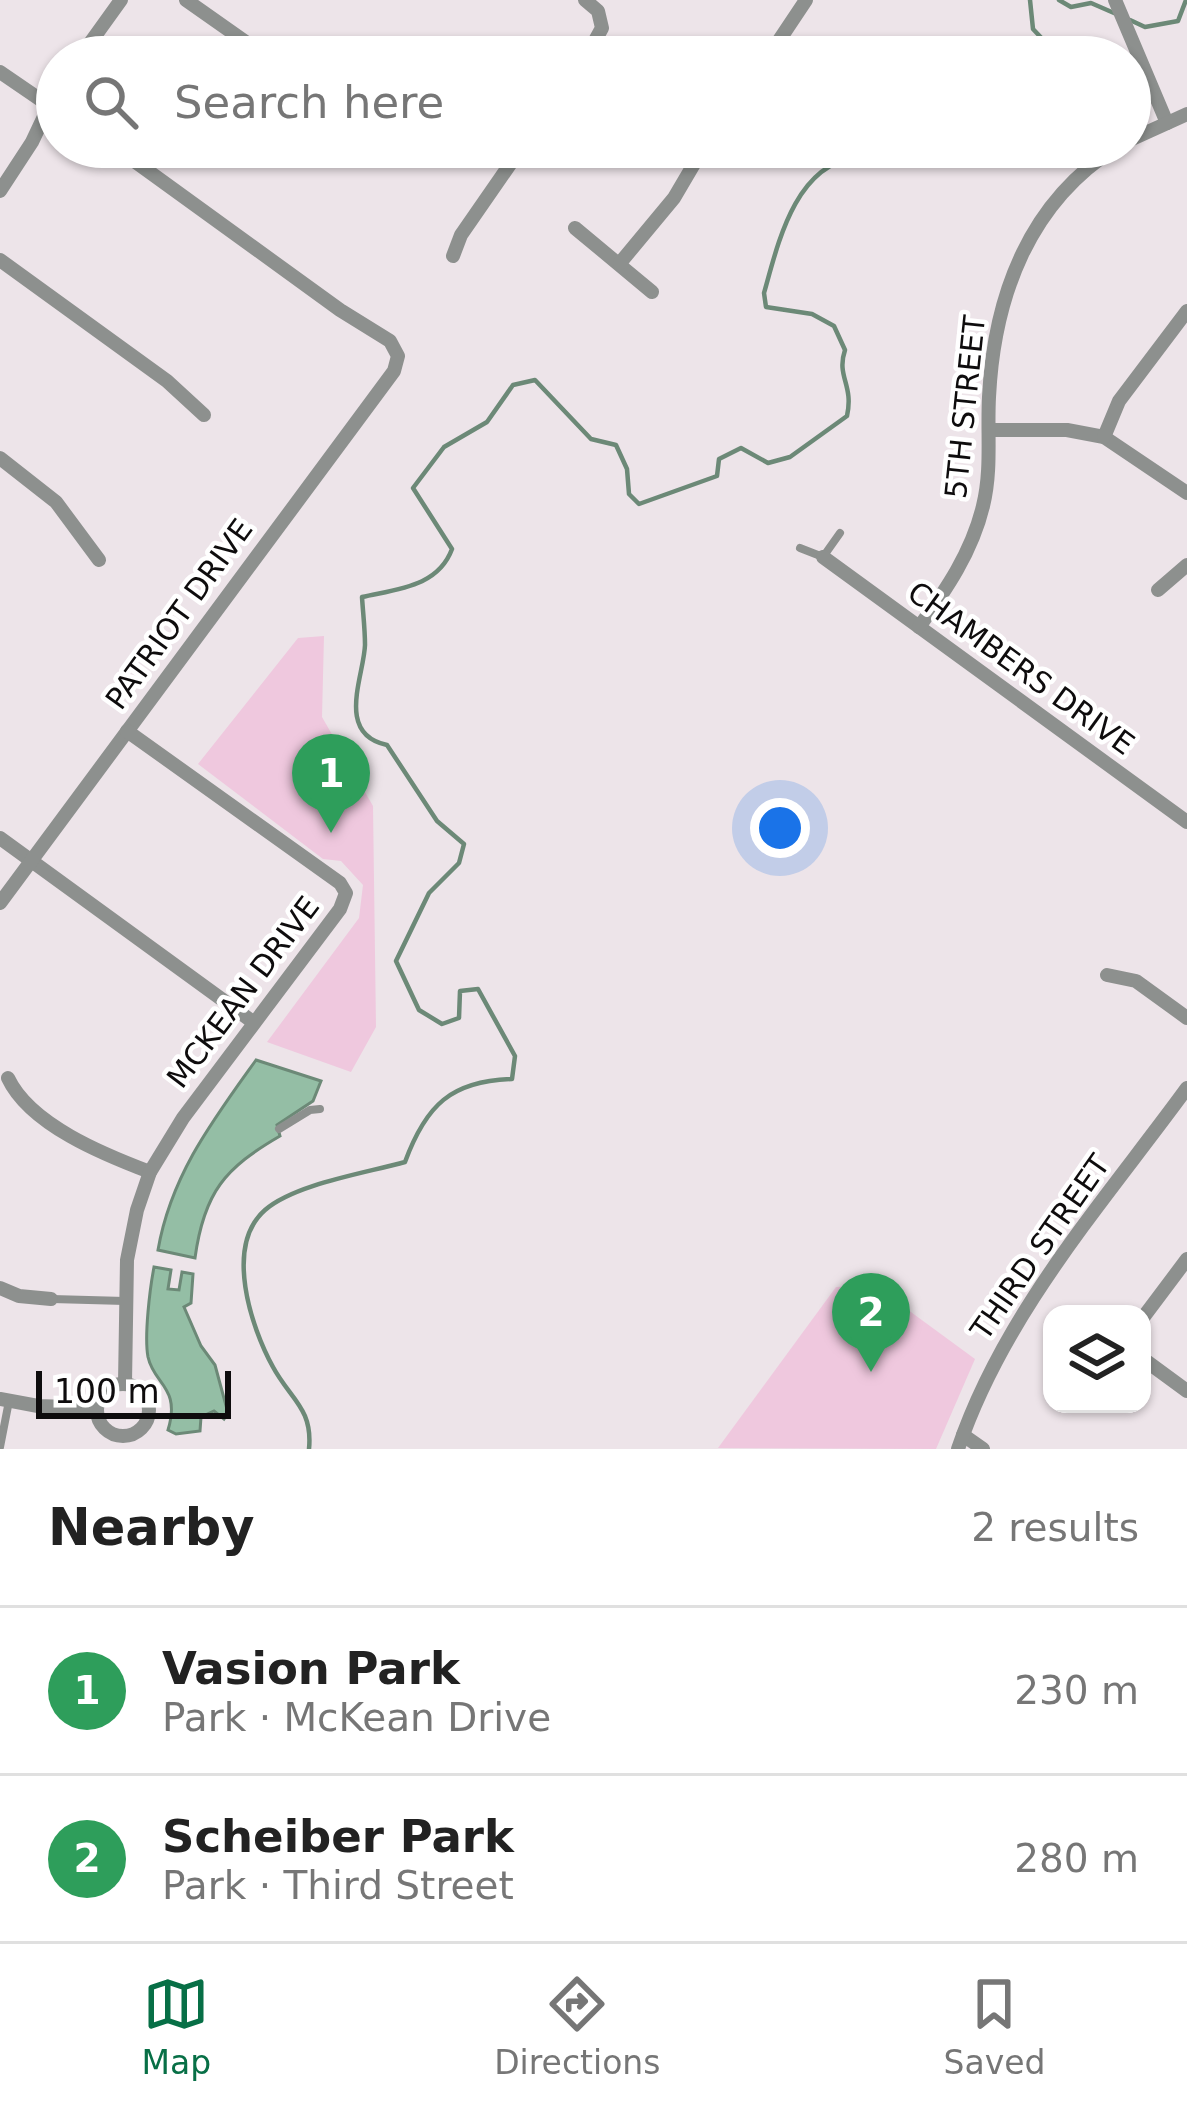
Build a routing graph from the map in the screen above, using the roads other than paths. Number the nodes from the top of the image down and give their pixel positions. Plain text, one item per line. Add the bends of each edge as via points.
1 (121, 0) edge
2 (186, 0) edge
3 (585, 0) edge
4 (806, 0) edge
5 (1116, 2) edge
6 (95, 36) edge
7 (237, 36) edge
8 (598, 36) edge
9 (782, 36) edge
10 (1129, 36) edge
11 (0, 72) edge
12 (1151, 85) edge
13 (36, 96) edge
14 (1187, 114) edge
15 (1168, 123) junction
16 (1151, 131) edge
17 (36, 136) edge
18 (144, 168) edge
19 (507, 168) edge
20 (692, 168) edge
21 (1090, 168) edge
22 (0, 191) edge
23 (575, 228) dead end
24 (453, 256) dead end
25 (0, 260) edge
26 (620, 263) junction
27 (652, 292) dead end
28 (1187, 311) edge
29 (204, 415) dead end
30 (989, 430) junction
31 (1104, 437) junction
32 (0, 458) edge
33 (1187, 493) edge
34 (840, 533) dead end
35 (800, 548) dead end
36 (823, 557) junction
37 (99, 560) dead end
38 (1187, 565) edge
39 (1158, 590) dead end
40 (919, 627) junction
41 (127, 731) junction
42 (1187, 822) edge
43 (0, 838) edge
44 (32, 860) junction
45 (0, 903) edge
46 (1107, 975) dead end
47 (1187, 1018) edge
48 (254, 1022) junction
49 (8, 1078) dead end
50 (1187, 1088) edge
51 (320, 1108) dead end
52 (279, 1129) dead end
53 (150, 1172) junction
54 (1187, 1259) edge
55 (0, 1288) edge
56 (51, 1299) joint
57 (125, 1301) junction
58 (1151, 1307) edge
59 (1151, 1365) edge
60 (124, 1383) junction
61 (1187, 1391) edge
62 (4, 1400) edge
63 (97, 1408) junction
64 (960, 1442) edge
65 (120, 1443) edge
66 (0, 1447) edge
67 (983, 1449) edge

1 - 6 street
2 - 7 street
3 - 8 street via 598,11
4 - 9 street
5 - 10 street
11 - 13 street
12 - 15 street
14 - 15 street
15 - 16 street
17 - 22 street
18 - 41 street, PATRIOT DRIVE via 390,341 398,356
19 - 24 street
20 - 26 street
21 - 30 street, 5TH STREET via 1062,190 1021,253 994,343
23 - 26 street
25 - 29 street
26 - 27 street
28 - 31 street via 1119,401
30 - 31 street
30 - 40 street, 5TH STREET via 976,529
31 - 33 street
32 - 37 street via 56,502
34 - 36 lane
35 - 36 lane
36 - 40 street, CHAMBERS DRIVE
38 - 39 street
40 - 42 street, CHAMBERS DRIVE
41 - 44 street, PATRIOT DRIVE
41 - 48 street, MCKEAN DRIVE via 346,893
43 - 44 street
44 - 45 street, PATRIOT DRIVE
44 - 48 street
46 - 47 street via 1136,981
48 - 53 street, MCKEAN DRIVE
49 - 53 street via 21,1098 74,1138
50 - 64 street, THIRD STREET via 1003,1342
51 - 52 lane
53 - 57 street, MCKEAN DRIVE via 131,1235
54 - 58 street
55 - 56 street
56 - 57 lane
57 - 60 street, MCKEAN DRIVE
59 - 61 street
60 - 63 street via 105,1390
60 - 65 street, MCKEAN DRIVE via 143,1392 150,1411 141,1430
62 - 63 street
62 - 66 lane
63 - 65 street, MCKEAN DRIVE
64 - 67 street

